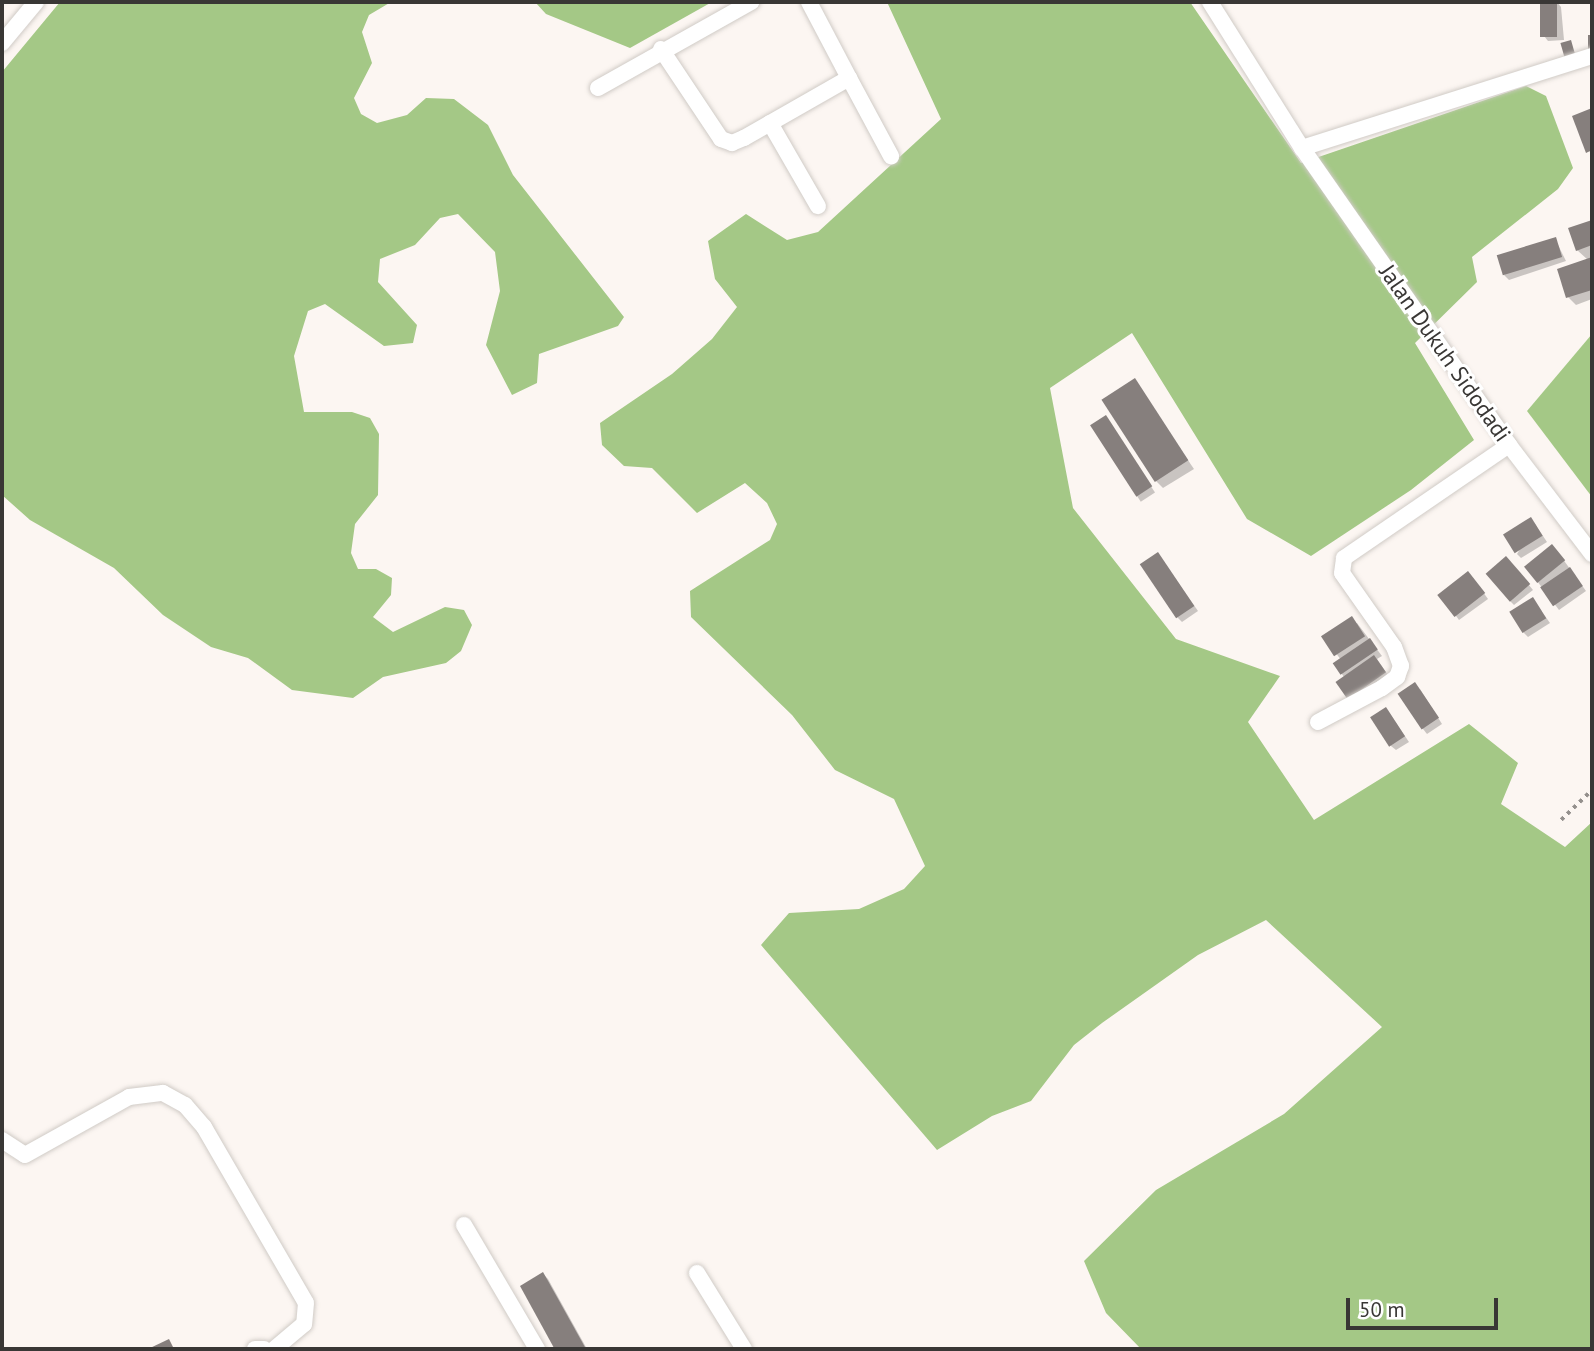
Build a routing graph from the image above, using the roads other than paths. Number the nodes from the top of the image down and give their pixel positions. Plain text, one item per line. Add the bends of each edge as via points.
1 (36, 2) edge
2 (751, 2) edge
3 (809, 2) edge
4 (1210, 2) edge
5 (2, 43) edge
6 (661, 49) junction
7 (1592, 56) edge
8 (849, 79) junction
9 (598, 88) dead end
10 (770, 123) junction
11 (1302, 148) junction
12 (891, 156) dead end
13 (818, 206) dead end
14 (1509, 445) junction
15 (1592, 554) edge
16 (1318, 722) dead end
17 (2, 1140) edge
18 (464, 1225) dead end
19 (697, 1273) dead end
20 (255, 1349) edge
21 (264, 1349) edge
22 (274, 1349) edge
23 (537, 1349) edge
24 (744, 1349) edge

1 - 5 street
2 - 6 street
3 - 8 street
4 - 11 street, Jalan Dukuh Sidodadi
6 - 9 street
6 - 10 street via 721,139 732,143
7 - 11 street
8 - 10 street
8 - 12 street
10 - 13 street
11 - 14 street, Jalan Dukuh Sidodadi
14 - 15 street, Jalan Dukuh Sidodadi
14 - 16 street via 1344,558 1342,573 1394,648 1401,666 1397,677 1382,688
17 - 22 street via 25,1155 129,1097 163,1093 185,1105 204,1127 306,1303 304,1324
18 - 23 street
19 - 24 street
20 - 21 street

